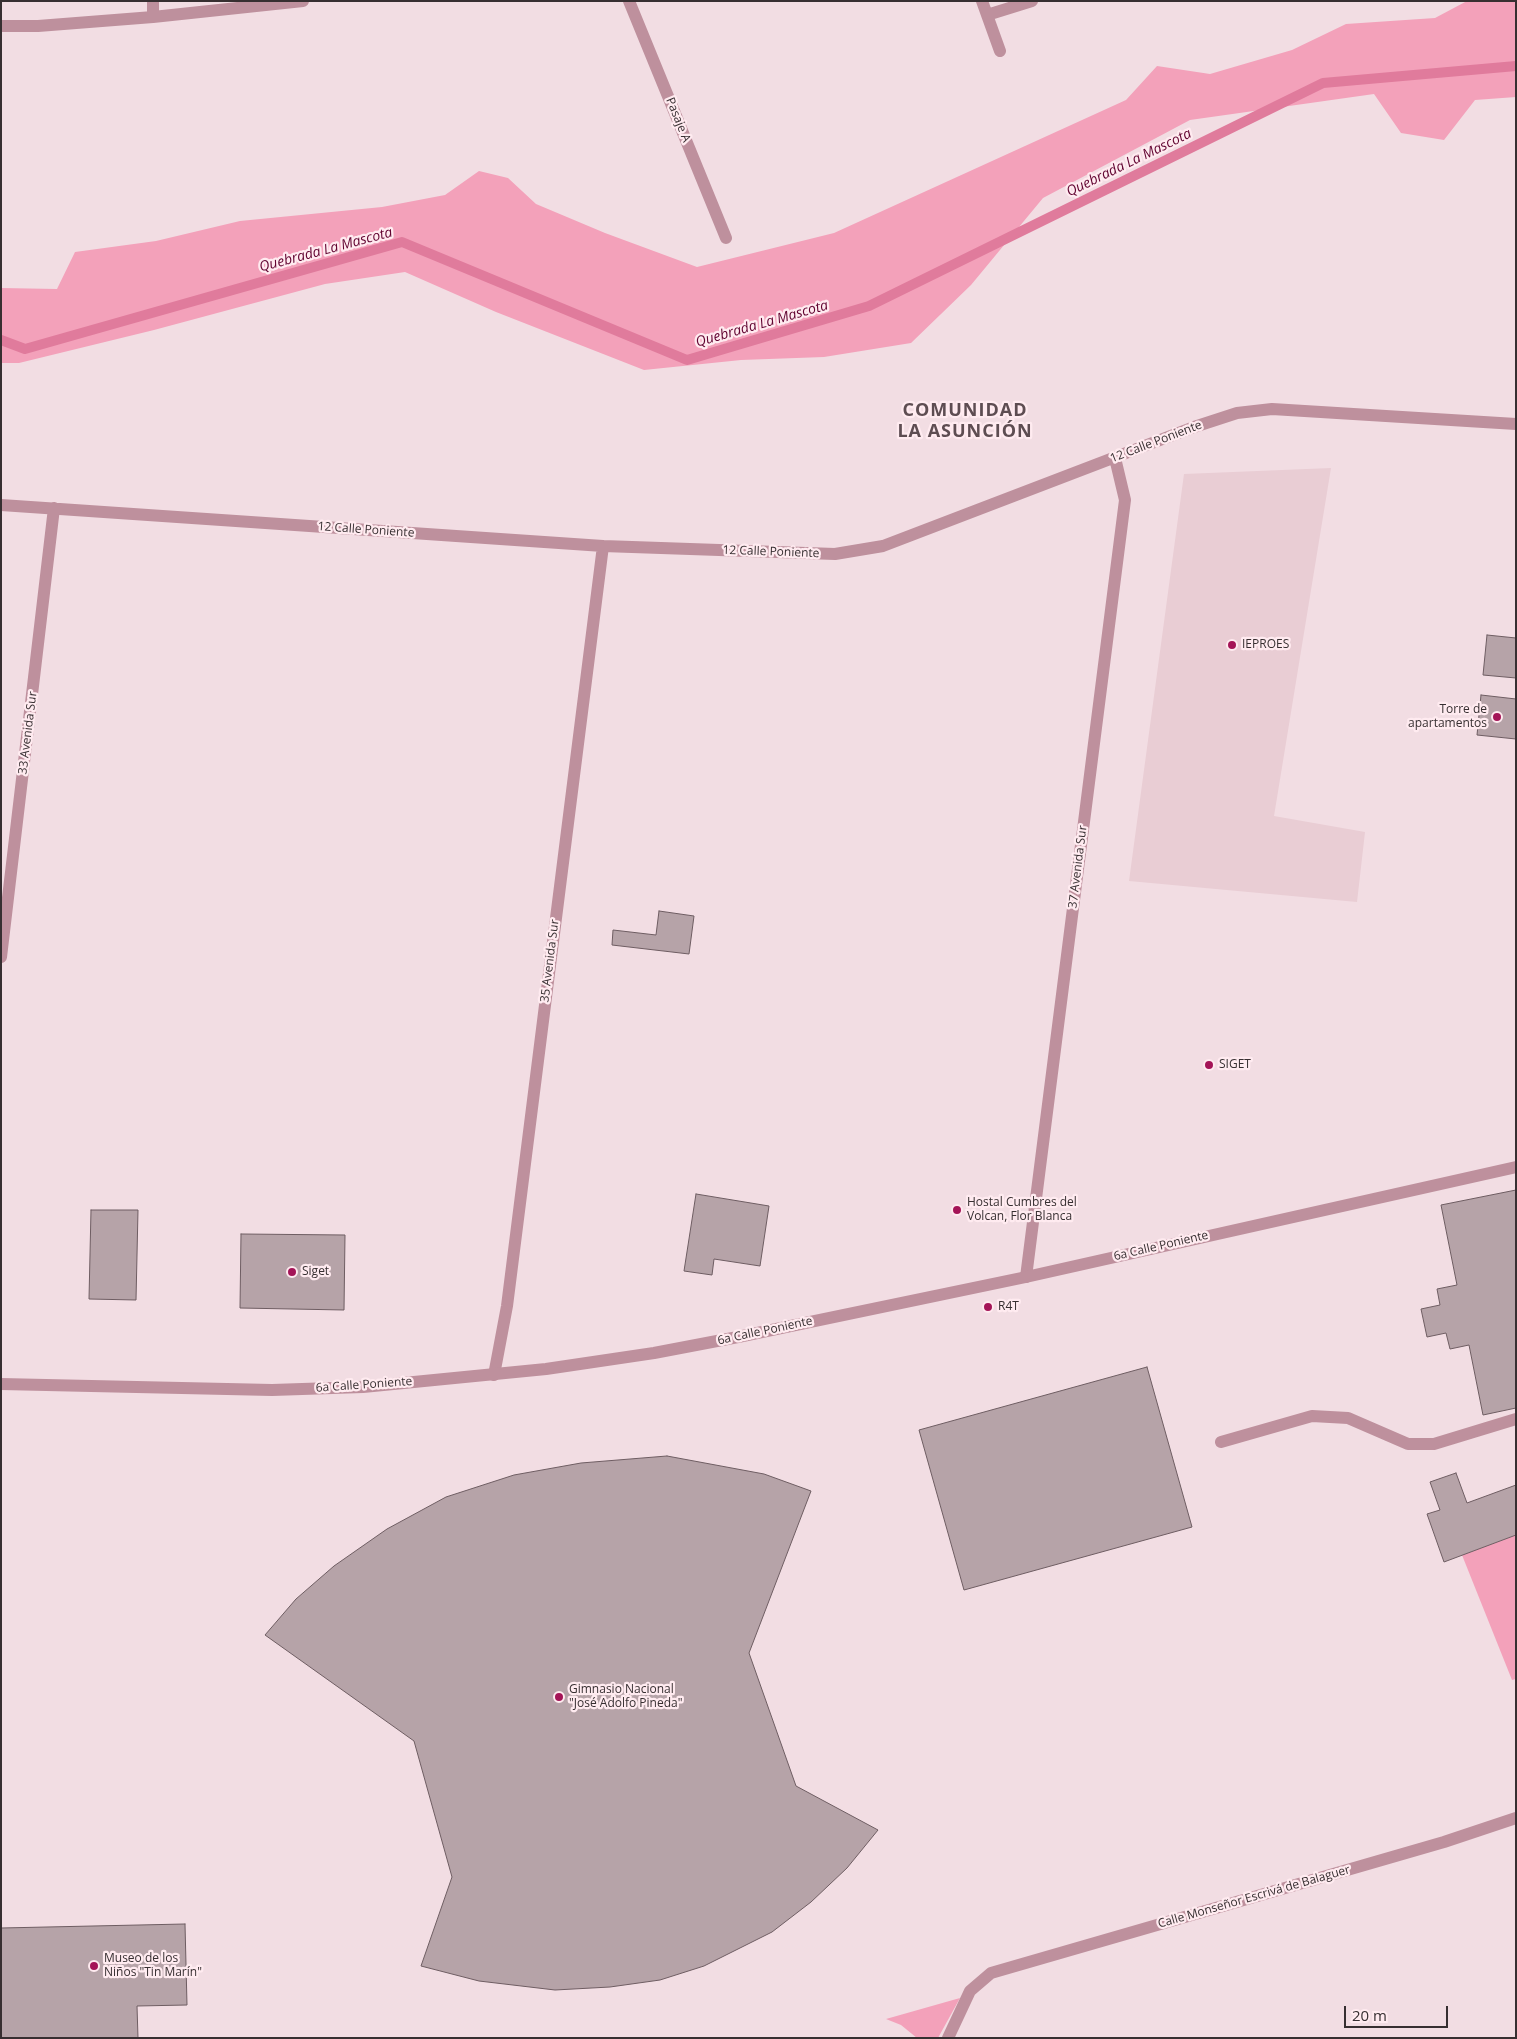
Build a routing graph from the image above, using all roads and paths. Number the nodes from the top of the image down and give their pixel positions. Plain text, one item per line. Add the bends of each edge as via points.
1 (153, 1) edge
2 (303, 1) edge
3 (629, 1) edge
4 (982, 1) edge
5 (1032, 1) edge
6 (987, 15) junction
7 (153, 17) junction
8 (1, 26) edge
9 (1000, 51) dead end
10 (726, 238) dead end
11 (1516, 424) edge
12 (1115, 458) junction
13 (1, 505) edge
14 (54, 508) junction
15 (603, 546) junction
16 (1, 957) edge
17 (1516, 1167) edge
18 (1026, 1276) junction
19 (494, 1375) junction
20 (1, 1384) edge
21 (1516, 1419) edge
22 (1221, 1442) dead end
23 (1516, 1818) edge
24 (948, 2038) edge

1 - 7 street
2 - 7 street
3 - 10 street, Pasaje A
4 - 6 street
5 - 6 street
6 - 9 street
7 - 8 street
11 - 12 street, 12 Calle Poniente via 1272,410 1237,413
12 - 15 street, 12 Calle Poniente via 883,546 835,554
12 - 18 street, 37 Avenida Sur via 1125,500
13 - 14 street, 12 Calle Poniente
14 - 15 street, 12 Calle Poniente
14 - 16 street, 33 Avenida Sur
15 - 19 street, 35 Avenida Sur via 506,1306
17 - 18 street, 6a Calle Poniente
18 - 19 street, 6a Calle Poniente via 663,1351
19 - 20 street, 6a Calle Poniente via 363,1387 272,1390
21 - 22 street via 1434,1444 1408,1444 1348,1418 1312,1416
23 - 24 street, Calle Monseñor Escrivá de Balaguer via 991,1974 970,1991

